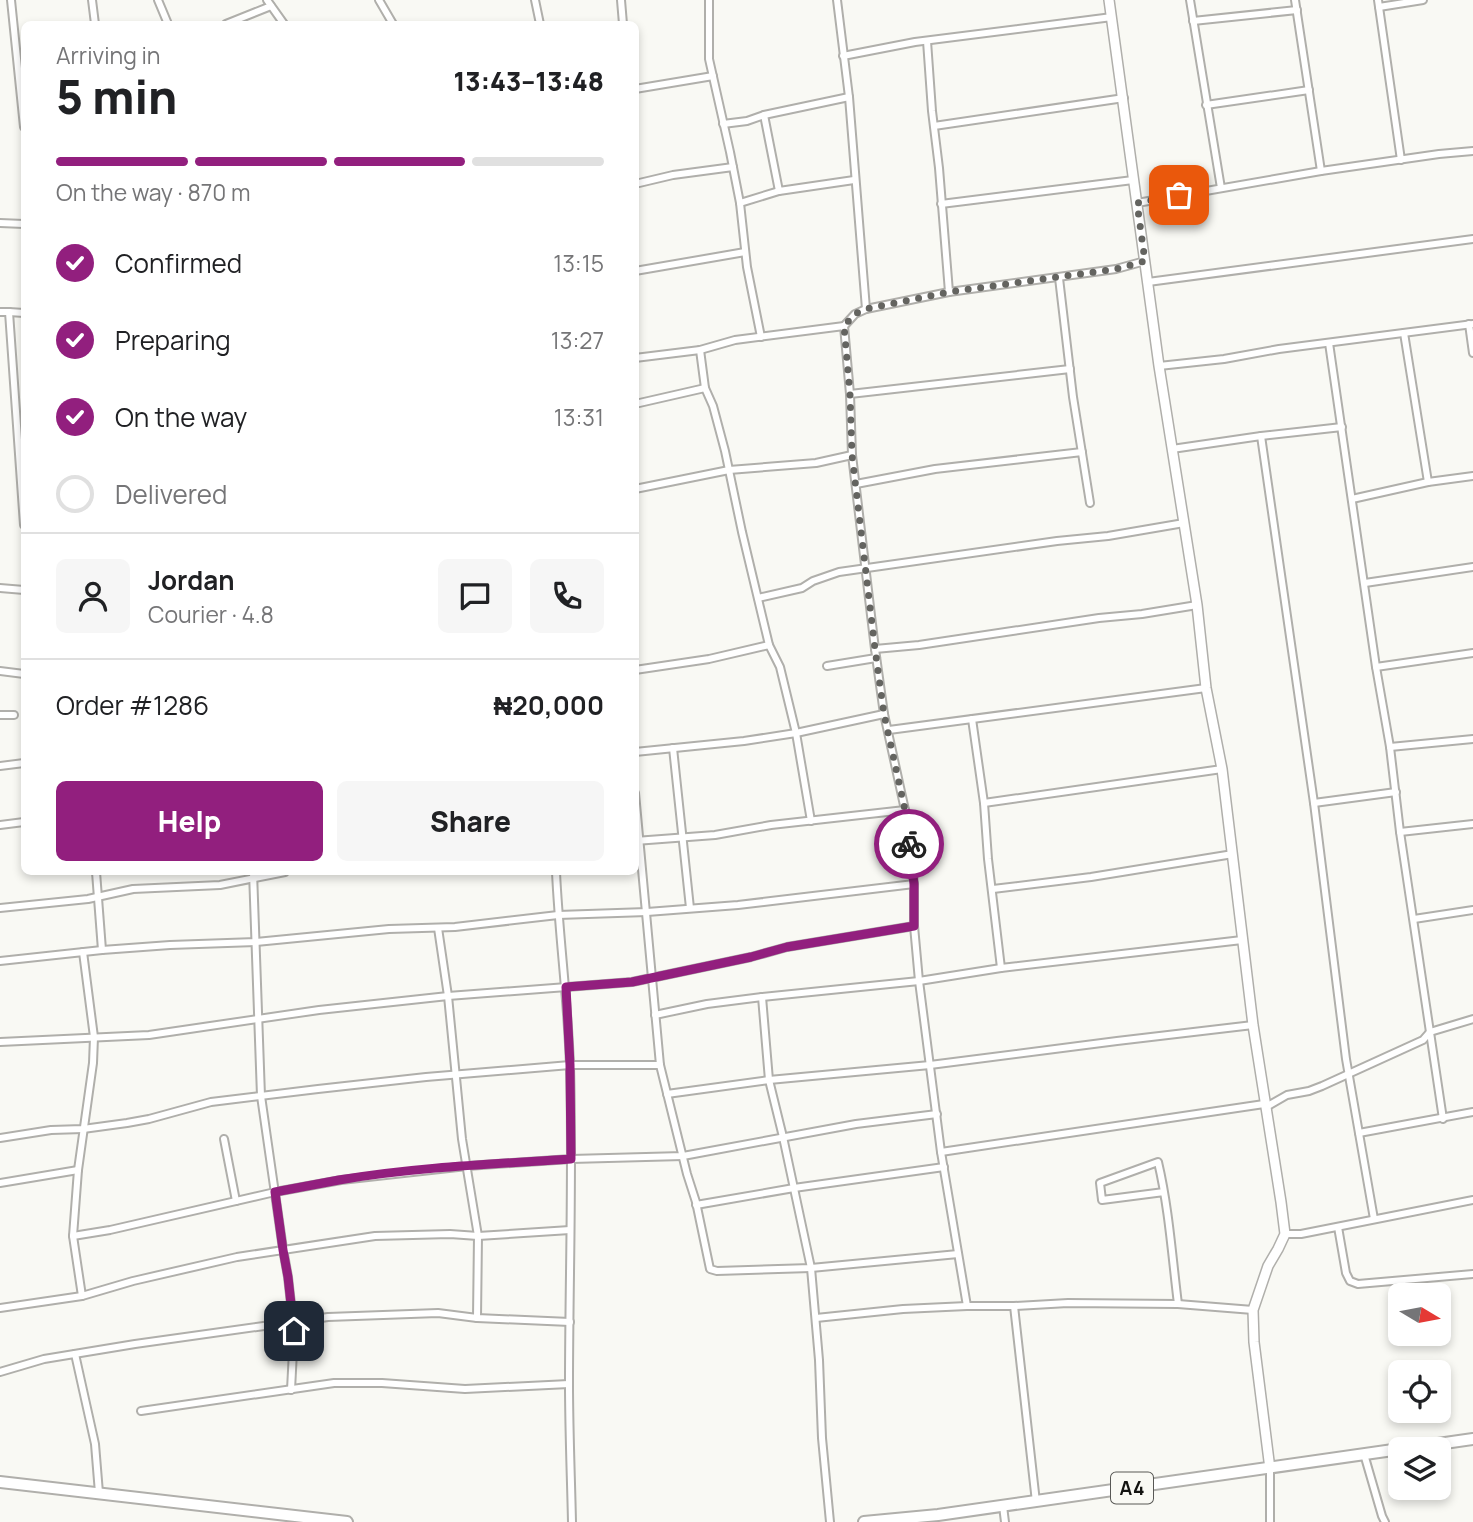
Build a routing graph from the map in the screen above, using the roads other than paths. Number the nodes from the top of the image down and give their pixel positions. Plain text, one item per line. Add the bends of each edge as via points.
1 (11, 0) edge
2 (92, 0) edge
3 (158, 0) edge
4 (379, 0) edge
5 (535, 0) edge
6 (621, 0) edge
7 (709, 0) edge
8 (837, 0) edge
9 (1109, 0) edge
10 (1190, 0) edge
11 (1295, 0) edge
12 (1423, 0) edge
13 (269, 3) edge
14 (1378, 4) edge
15 (1297, 10) junction
16 (1112, 17) junction
17 (95, 21) edge
18 (167, 21) edge
19 (232, 21) edge
20 (282, 21) edge
21 (391, 21) edge
22 (539, 21) edge
23 (623, 21) edge
24 (1193, 21) junction
25 (927, 41) junction
26 (843, 56) junction
27 (713, 76) junction
28 (639, 88) edge
29 (1309, 90) junction
30 (849, 97) junction
31 (21, 98) edge
32 (1124, 98) junction
33 (1206, 105) junction
34 (764, 115) junction
35 (723, 124) junction
36 (934, 126) junction
37 (1473, 151) edge
38 (1401, 160) junction
39 (733, 167) junction
40 (1321, 171) junction
41 (855, 180) junction
42 (1133, 180) junction
43 (639, 183) edge
44 (1221, 187) junction
45 (779, 191) junction
46 (740, 203) junction
47 (1137, 203) junction
48 (941, 204) junction
49 (0, 223) edge
50 (21, 224) edge
51 (1473, 239) edge
52 (745, 252) junction
53 (1145, 261) junction
54 (639, 270) edge
55 (1059, 278) junction
56 (1148, 282) junction
57 (949, 292) junction
58 (866, 309) junction
59 (0, 312) edge
60 (9, 312) junction
61 (21, 313) edge
62 (1471, 324) edge
63 (844, 326) junction
64 (1404, 333) junction
65 (761, 337) junction
66 (1329, 342) junction
67 (700, 350) junction
68 (1473, 353) edge
69 (639, 358) edge
70 (1159, 366) junction
71 (1069, 369) junction
72 (705, 388) junction
73 (850, 394) junction
74 (639, 403) edge
75 (1342, 427) junction
76 (1261, 436) junction
77 (1172, 449) junction
78 (1082, 452) junction
79 (852, 455) junction
80 (21, 466) edge
81 (729, 470) junction
82 (1473, 476) edge
83 (1428, 482) junction
84 (856, 485) junction
85 (639, 488) edge
86 (1352, 499) junction
87 (1090, 503) dead end
88 (1184, 523) junction
89 (1473, 567) edge
90 (866, 568) junction
91 (1364, 583) junction
92 (0, 587) edge
93 (21, 590) edge
94 (758, 598) junction
95 (1197, 605) junction
96 (769, 645) junction
97 (875, 649) junction
98 (1473, 653) edge
99 (876, 658) junction
100 (827, 666) dead end
101 (1376, 667) junction
102 (639, 669) edge
103 (0, 671) edge
104 (21, 674) edge
105 (1206, 688) junction
106 (884, 714) junction
107 (0, 715) edge
108 (14, 715) dead end
109 (972, 719) junction
110 (889, 730) junction
111 (796, 733) junction
112 (1473, 739) edge
113 (1390, 747) junction
114 (673, 748) junction
115 (639, 752) edge
116 (21, 764) edge
117 (0, 766) edge
118 (1222, 769) junction
119 (1396, 792) junction
120 (984, 803) junction
121 (1314, 803) junction
122 (905, 810) junction
123 (811, 821) junction
124 (21, 822) edge
125 (1473, 824) edge
126 (0, 825) edge
127 (1400, 832) junction
128 (684, 837) junction
129 (639, 840) edge
130 (639, 848) edge
131 (1233, 854) junction
132 (96, 875) edge
133 (253, 875) edge
134 (556, 875) edge
135 (914, 884) junction
136 (993, 889) junction
137 (99, 897) junction
138 (0, 908) edge
139 (690, 908) junction
140 (1473, 910) edge
141 (647, 912) junction
142 (558, 915) junction
143 (1414, 919) junction
144 (914, 926) junction
145 (438, 928) junction
146 (1242, 940) junction
147 (256, 943) junction
148 (102, 950) junction
149 (83, 952) junction
150 (0, 961) edge
151 (1001, 968) junction
152 (651, 978) junction
153 (919, 981) junction
154 (566, 987) junction
155 (448, 996) junction
156 (762, 997) junction
157 (655, 1015) junction
158 (259, 1018) junction
159 (1473, 1019) edge
160 (1253, 1025) junction
161 (1430, 1031) junction
162 (94, 1037) junction
163 (0, 1042) edge
164 (570, 1065) junction
165 (660, 1065) junction
166 (930, 1065) junction
167 (1349, 1074) junction
168 (455, 1075) junction
169 (769, 1080) junction
170 (667, 1094) junction
171 (261, 1096) junction
172 (1265, 1105) junction
173 (1473, 1112) edge
174 (937, 1114) junction
175 (1443, 1119) junction
176 (83, 1129) junction
177 (1359, 1133) junction
178 (783, 1137) junction
179 (0, 1138) edge
180 (224, 1139) dead end
181 (941, 1152) junction
182 (683, 1156) junction
183 (571, 1159) junction
184 (467, 1166) junction
185 (944, 1167) junction
186 (78, 1170) junction
187 (0, 1183) edge
188 (794, 1188) junction
189 (275, 1192) junction
190 (1164, 1192) junction
191 (1473, 1200) edge
192 (236, 1201) junction
193 (696, 1205) junction
194 (1374, 1219) junction
195 (1338, 1227) junction
196 (570, 1230) junction
197 (1285, 1234) junction
198 (73, 1236) junction
199 (478, 1236) junction
200 (283, 1250) junction
201 (958, 1254) junction
202 (811, 1268) junction
203 (1473, 1274) edge
204 (82, 1296) junction
205 (1178, 1304) junction
206 (967, 1306) junction
207 (1014, 1306) junction
208 (0, 1308) edge
209 (1253, 1310) junction
210 (477, 1318) junction
211 (816, 1318) junction
212 (293, 1321) junction
213 (570, 1322) junction
214 (75, 1354) junction
215 (0, 1372) edge
216 (569, 1384) junction
217 (291, 1390) junction
218 (141, 1411) dead end
219 (1473, 1439) edge
220 (1451, 1442) edge
221 (1388, 1451) edge
222 (1364, 1454) junction
223 (1270, 1469) junction
224 (0, 1482) edge
225 (99, 1493) junction
226 (1036, 1502) junction
227 (1003, 1506) junction
228 (902, 1520) edge
229 (347, 1522) edge
230 (572, 1522) edge
231 (830, 1522) edge
232 (864, 1522) edge
233 (1005, 1522) edge
234 (1270, 1522) edge
235 (1385, 1522) edge

1 - 31 street
2 - 17 street
3 - 18 street
4 - 21 street
5 - 22 street
6 - 23 street
7 - 27 street
8 - 26 street
9 - 16 street
10 - 24 street
11 - 15 street
12 - 14 street
13 - 19 street
13 - 20 street
14 - 38 street
15 - 24 street
15 - 29 street
16 - 25 street
16 - 32 street
24 - 33 street
25 - 26 street
25 - 36 street
26 - 30 street
27 - 28 street
27 - 35 street
29 - 33 street
29 - 40 street
30 - 34 street
30 - 41 street
32 - 36 street
32 - 42 street
33 - 44 street
34 - 35 street
34 - 45 street
35 - 39 street
36 - 48 street
37 - 38 street
38 - 40 street
39 - 43 street
39 - 46 street
40 - 44 street
41 - 45 street
41 - 58 street
42 - 47 street
42 - 48 street
44 - 47 street
45 - 46 street
46 - 52 street
47 - 53 street
48 - 57 street
49 - 50 street
51 - 56 street
52 - 54 street
52 - 65 street
53 - 55 street
53 - 56 street
55 - 57 street
55 - 71 street
56 - 70 street
57 - 58 street
58 - 63 street
59 - 60 street
60 - 61 street
60 - 80 street
62 - 64 street
62 - 68 street
63 - 65 street
63 - 73 street
64 - 66 street
64 - 83 street
65 - 67 street
66 - 70 street
66 - 75 street
67 - 69 street
67 - 72 street
70 - 77 street
71 - 73 street
71 - 78 street
72 - 74 street
72 - 81 street
73 - 79 street
75 - 76 street
75 - 86 street
76 - 77 street
76 - 121 street
77 - 88 street
78 - 84 street via 936,469
78 - 87 street
79 - 81 street via 816,463
79 - 84 street
81 - 85 street
81 - 94 street
82 - 83 street
83 - 86 street
84 - 90 street
86 - 91 street
88 - 90 street
88 - 95 street
89 - 91 street
90 - 94 street
90 - 97 street
91 - 101 street
92 - 93 street
94 - 96 street
95 - 97 street
95 - 105 street
96 - 102 street via 709,660
96 - 111 street via 780,667
97 - 99 street
98 - 101 street
99 - 100 street
99 - 106 street
101 - 113 street
103 - 104 street
105 - 109 street
105 - 118 street
106 - 110 street
106 - 111 street
107 - 108 street
109 - 110 street
109 - 120 street
110 - 122 street
111 - 114 street
111 - 123 street
112 - 113 street
113 - 119 street
114 - 115 street
114 - 128 street
116 - 117 street
118 - 120 street
118 - 131 street
119 - 121 street
119 - 127 street
120 - 136 street
121 - 167 street
122 - 123 street
122 - 135 street
123 - 128 street
124 - 126 street
125 - 127 street
127 - 143 street
128 - 129 street
128 - 139 street
130 - 141 street
131 - 136 street
131 - 146 street
132 - 137 street
133 - 137 street via 220,885 133,889
133 - 147 street
134 - 142 street
135 - 139 street
135 - 144 street
136 - 151 street
137 - 138 street
137 - 148 street
139 - 141 street
140 - 143 street
141 - 142 street
141 - 152 street
142 - 145 street
142 - 154 street
143 - 161 street
144 - 152 street via 787,947
144 - 153 street
145 - 147 street
145 - 155 street
146 - 151 street
146 - 160 street
147 - 148 street
147 - 158 street
148 - 149 street
149 - 150 street
149 - 162 street
151 - 153 street
152 - 154 street
152 - 157 street
153 - 156 street
153 - 166 street
154 - 155 street
154 - 164 street
155 - 158 street
155 - 168 street
156 - 157 street
156 - 169 street
157 - 165 street
158 - 162 street via 149,1035
158 - 171 street
159 - 161 street
160 - 166 street
160 - 172 street
161 - 167 street via 1423,1040
161 - 175 street
162 - 163 street
162 - 176 street
164 - 165 street
164 - 168 street
164 - 183 street
165 - 170 street
166 - 169 street
166 - 174 street
167 - 172 street
167 - 177 street
168 - 171 street
168 - 184 street
169 - 170 street
169 - 178 street
170 - 182 street
171 - 176 street
171 - 189 street
172 - 181 street
172 - 197 street
173 - 175 street
174 - 178 street
174 - 181 street
175 - 177 street
176 - 179 street
176 - 186 street
177 - 194 street
178 - 182 street
178 - 188 street
180 - 192 street
181 - 185 street
182 - 183 street
182 - 193 street
183 - 184 street
183 - 196 street
184 - 189 street
184 - 199 street
185 - 188 street
185 - 201 street
186 - 187 street
186 - 198 street
188 - 193 street
188 - 202 street
189 - 192 street
189 - 200 street
190 - 190 street via 1102,1200 1100,1183 1158,1163
190 - 205 street
191 - 194 street
192 - 198 street
193 - 202 street via 710,1269
194 - 195 street
195 - 197 street
195 - 203 street via 1346,1273 1358,1284
196 - 199 street
196 - 213 street
197 - 209 street
198 - 204 street
199 - 200 street via 375,1236
199 - 210 street
200 - 204 street via 133,1280
200 - 212 street
201 - 202 street
201 - 206 street
202 - 211 street
204 - 208 street
205 - 207 street
205 - 209 street
206 - 207 street
206 - 211 street
207 - 226 street
209 - 223 street
210 - 212 street via 438,1313
210 - 213 street
211 - 231 street
212 - 214 street
212 - 217 street
213 - 216 street
214 - 215 street
214 - 225 street via 95,1444
216 - 217 street via 465,1389 334,1383
216 - 230 street
217 - 218 street
219 - 220 highway, A4
221 - 222 highway, A4
222 - 223 highway, A4
222 - 235 street
223 - 226 highway, A4
223 - 234 street
224 - 225 highway
225 - 229 highway
226 - 227 highway, A4
227 - 228 highway, A4
227 - 233 street
228 - 232 highway, A4

